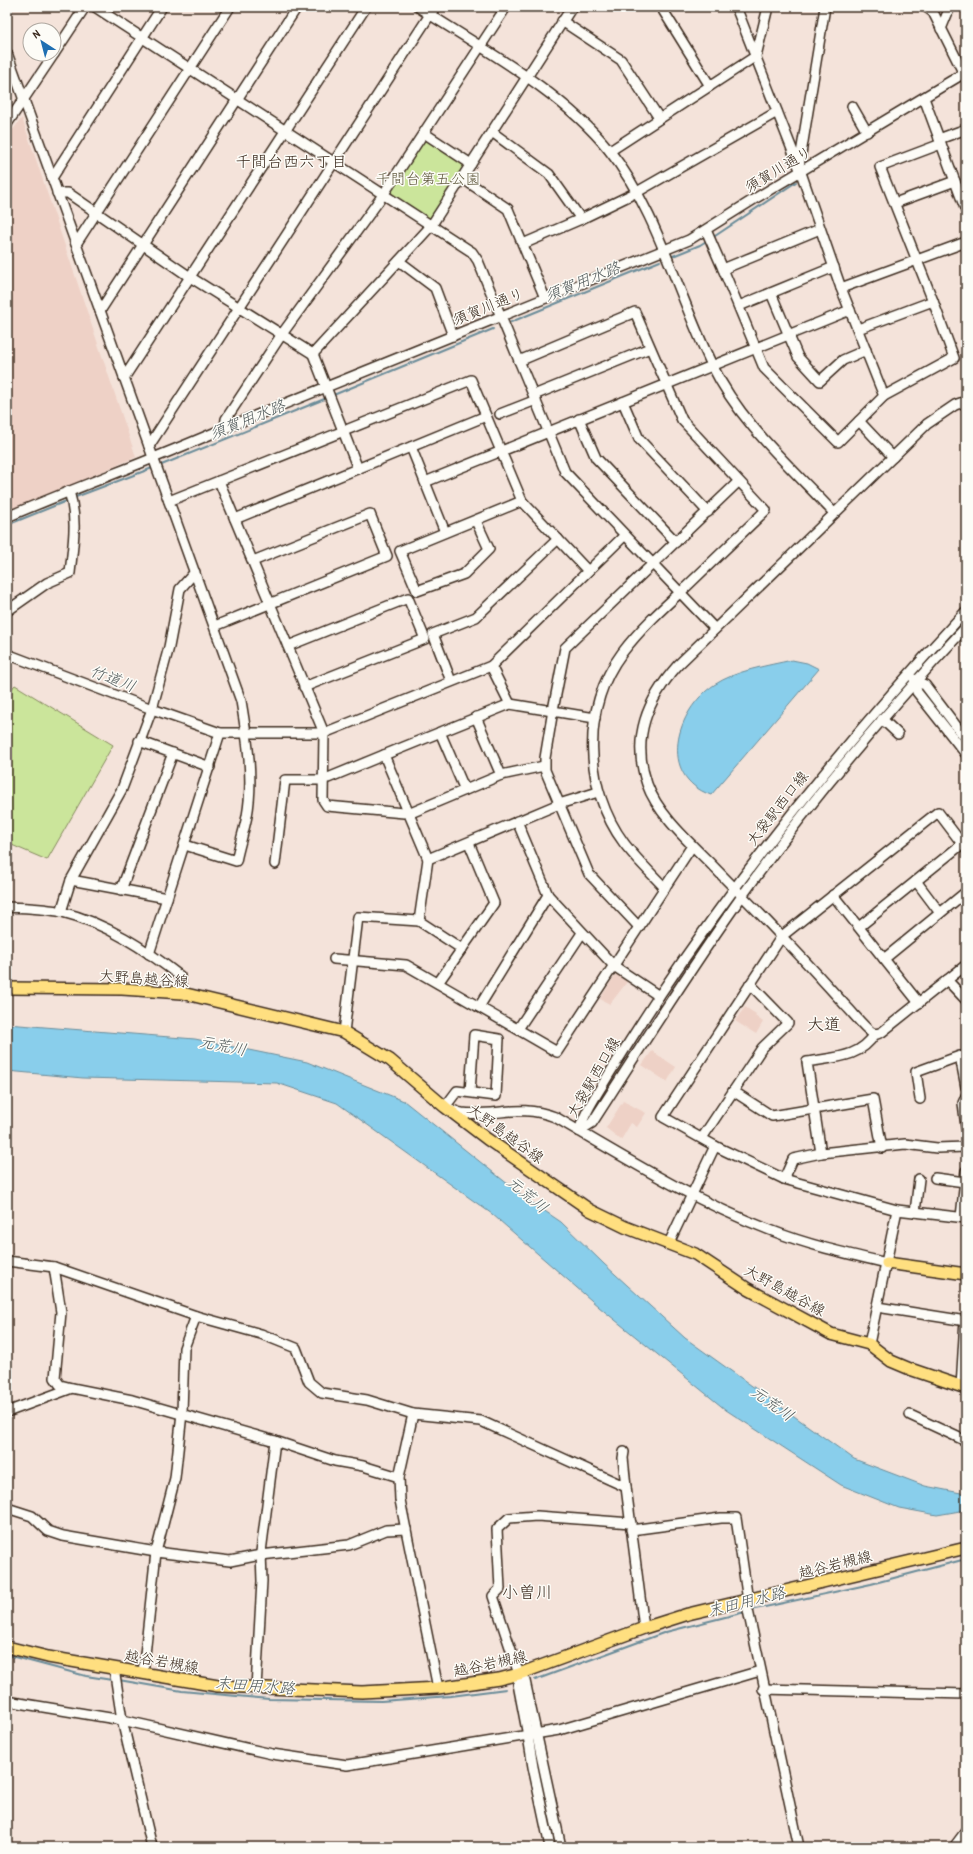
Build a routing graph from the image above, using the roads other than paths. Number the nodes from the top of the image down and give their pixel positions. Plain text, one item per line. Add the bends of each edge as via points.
1 (84, 7) edge
2 (95, 7) edge
3 (162, 7) edge
4 (230, 7) edge
5 (297, 7) edge
6 (366, 7) edge
7 (418, 7) edge
8 (506, 7) edge
9 (572, 7) edge
10 (661, 7) edge
11 (736, 7) edge
12 (768, 7) edge
13 (825, 7) edge
14 (926, 7) edge
15 (950, 7) edge
16 (433, 11) edge
17 (562, 21) junction
18 (941, 29) junction
19 (142, 38) junction
20 (62, 41) edge
21 (480, 47) junction
22 (7, 53) edge
23 (756, 56) junction
24 (49, 62) edge
25 (190, 69) junction
26 (965, 73) edge
27 (527, 78) junction
28 (710, 86) junction
29 (924, 98) junction
30 (237, 99) junction
31 (23, 101) junction
32 (852, 106) dead end
33 (777, 112) junction
34 (659, 118) junction
35 (7, 124) edge
36 (966, 129) edge
37 (285, 130) junction
38 (492, 132) junction
39 (867, 132) junction
40 (424, 133) junction
41 (940, 141) junction
42 (610, 151) junction
43 (334, 162) junction
44 (471, 164) junction
45 (800, 169) junction
46 (52, 178) junction
47 (462, 178) junction
48 (955, 181) junction
49 (637, 192) junction
50 (57, 193) junction
51 (383, 195) junction
52 (894, 203) junction
53 (966, 211) edge
54 (96, 213) junction
55 (581, 219) junction
56 (431, 226) junction
57 (820, 229) junction
58 (706, 230) junction
59 (966, 242) edge
60 (76, 244) junction
61 (523, 244) junction
62 (143, 245) junction
63 (663, 251) junction
64 (917, 260) junction
65 (399, 261) junction
66 (834, 267) junction
67 (723, 269) junction
68 (190, 277) junction
69 (841, 288) junction
70 (771, 293) junction
71 (545, 298) junction
72 (933, 300) junction
73 (739, 306) junction
74 (240, 307) junction
75 (850, 310) junction
76 (100, 311) junction
77 (500, 317) junction
78 (858, 329) junction
79 (282, 334) junction
80 (788, 334) junction
81 (453, 336) junction
82 (756, 347) junction
83 (650, 348) junction
84 (866, 350) junction
85 (312, 354) junction
86 (519, 360) junction
87 (712, 366) junction
88 (124, 378) junction
89 (666, 384) junction
90 (326, 388) junction
91 (884, 396) junction
92 (535, 398) junction
93 (966, 401) edge
94 (622, 402) junction
95 (500, 414) dead end
96 (486, 416) junction
97 (579, 419) junction
98 (859, 421) junction
99 (225, 428) junction
100 (344, 431) junction
101 (549, 431) junction
102 (149, 446) junction
103 (411, 447) junction
104 (501, 451) junction
105 (893, 457) junction
106 (154, 459) junction
107 (358, 469) junction
108 (219, 481) junction
109 (425, 482) junction
110 (738, 482) junction
111 (69, 490) junction
112 (169, 501) junction
113 (522, 501) junction
114 (708, 512) junction
115 (834, 513) junction
116 (7, 517) edge
117 (235, 519) junction
118 (476, 521) junction
119 (445, 532) junction
120 (624, 536) junction
121 (558, 538) junction
122 (676, 542) junction
123 (253, 561) junction
124 (653, 564) junction
125 (588, 571) junction
126 (195, 572) junction
127 (680, 592) junction
128 (270, 604) junction
129 (7, 611) edge
130 (966, 611) edge
131 (215, 626) junction
132 (966, 627) edge
133 (715, 629) junction
134 (288, 646) junction
135 (7, 654) edge
136 (491, 666) junction
137 (909, 673) junction
138 (451, 681) junction
139 (915, 681) junction
140 (304, 687) junction
141 (510, 704) junction
142 (152, 709) junction
143 (553, 710) junction
144 (476, 717) junction
145 (595, 718) junction
146 (882, 719) junction
147 (440, 732) junction
148 (324, 733) junction
149 (220, 734) junction
150 (247, 734) junction
151 (898, 734) dead end
152 (966, 739) edge
153 (139, 741) junction
154 (173, 754) junction
155 (966, 754) edge
156 (384, 755) junction
157 (544, 766) junction
158 (210, 767) junction
159 (501, 775) junction
160 (324, 779) junction
161 (465, 790) junction
162 (598, 792) junction
163 (559, 804) junction
164 (409, 813) junction
165 (518, 821) junction
166 (469, 843) junction
167 (185, 845) junction
168 (692, 846) junction
169 (964, 847) edge
170 (428, 859) junction
171 (275, 864) dead end
172 (71, 880) junction
173 (916, 881) junction
174 (734, 887) junction
175 (665, 888) junction
176 (121, 890) junction
177 (966, 892) edge
178 (548, 896) junction
179 (742, 896) junction
180 (833, 896) junction
181 (167, 898) junction
182 (7, 907) edge
183 (61, 912) junction
184 (940, 913) junction
185 (419, 921) junction
186 (639, 927) junction
187 (859, 927) junction
188 (582, 933) junction
189 (782, 936) junction
190 (462, 949) junction
191 (149, 954) junction
192 (884, 958) junction
193 (334, 959) dead end
194 (352, 961) junction
195 (966, 965) edge
196 (614, 966) junction
197 (948, 980) junction
198 (438, 983) junction
199 (750, 984) junction
200 (7, 988) edge
201 (182, 993) junction
202 (659, 996) junction
203 (966, 1000) edge
204 (919, 1003) junction
205 (479, 1007) junction
206 (518, 1029) junction
207 (344, 1032) junction
208 (875, 1034) junction
209 (966, 1087) edge
210 (733, 1091) junction
211 (470, 1092) junction
212 (966, 1096) edge
213 (920, 1098) dead end
214 (445, 1107) junction
215 (814, 1110) junction
216 (966, 1127) edge
217 (579, 1131) junction
218 (702, 1138) junction
219 (715, 1146) junction
220 (966, 1147) edge
221 (882, 1148) junction
222 (821, 1153) junction
223 (966, 1177) edge
224 (935, 1178) dead end
225 (784, 1179) junction
226 (919, 1179) dead end
227 (692, 1195) junction
228 (897, 1210) junction
229 (915, 1212) junction
230 (964, 1217) edge
231 (668, 1243) junction
232 (7, 1261) edge
233 (887, 1263) junction
234 (54, 1267) junction
235 (966, 1274) edge
236 (878, 1307) junction
237 (196, 1316) junction
238 (965, 1320) edge
239 (869, 1344) junction
240 (964, 1349) edge
241 (72, 1388) junction
242 (963, 1388) edge
243 (7, 1412) edge
244 (182, 1413) junction
245 (412, 1414) junction
246 (910, 1415) dead end
247 (275, 1441) junction
248 (966, 1441) edge
249 (624, 1452) dead end
250 (399, 1477) junction
251 (626, 1487) junction
252 (7, 1508) edge
253 (631, 1527) junction
254 (406, 1529) junction
255 (966, 1548) edge
256 (156, 1552) junction
257 (261, 1555) junction
258 (747, 1607) junction
259 (644, 1628) junction
260 (7, 1647) edge
261 (760, 1671) junction
262 (143, 1673) junction
263 (519, 1674) junction
264 (115, 1676) junction
265 (256, 1688) junction
266 (438, 1688) junction
267 (764, 1689) junction
268 (966, 1694) edge
269 (7, 1701) edge
270 (122, 1720) junction
271 (533, 1735) junction
272 (966, 1832) edge
273 (152, 1847) edge
274 (550, 1847) edge
275 (561, 1847) edge
276 (798, 1847) edge
277 (954, 1847) edge

1 - 20 street
2 - 19 street
3 - 19 street
4 - 25 street
5 - 30 street
6 - 37 street
7 - 16 street
8 - 21 street
9 - 17 street
10 - 28 street
11 - 23 street
12 - 23 street
13 - 45 street
14 - 18 street via 933,12
15 - 18 street
16 - 21 street
16 - 43 street
17 - 27 street
17 - 34 street via 621,60
18 - 26 street
19 - 25 street
19 - 46 street
21 - 27 street
21 - 40 street
22 - 31 street
23 - 28 street
23 - 33 street
24 - 31 street
25 - 30 street
25 - 54 street
26 - 29 street, 須賀川通り
27 - 38 street
27 - 42 street via 582,120
28 - 34 street
29 - 39 street, 須賀川通り
29 - 41 street
30 - 37 street
30 - 62 street
31 - 35 street
31 - 46 street
32 - 39 street
33 - 45 street
33 - 49 street
34 - 42 street
36 - 41 street
37 - 43 street
37 - 68 street
38 - 44 street
38 - 55 street via 549,174
39 - 45 street, 須賀川通り
40 - 44 street
40 - 51 street
41 - 48 street
41 - 52 street via 880,167
42 - 49 street
43 - 51 street
43 - 74 street
44 - 47 street
45 - 57 street
45 - 58 street, 須賀川通り
46 - 50 street
47 - 56 street
47 - 61 street via 508,209
48 - 52 street
48 - 53 street
49 - 55 street
49 - 63 street
50 - 54 street via 68,193
50 - 60 street
51 - 56 street
51 - 79 street
52 - 64 street
54 - 60 street
54 - 62 street
55 - 61 street
56 - 65 street
56 - 77 street via 472,252
57 - 66 street
57 - 67 street
58 - 63 street, 須賀川通り
58 - 67 street
59 - 64 street
60 - 76 street
61 - 71 street
62 - 68 street
62 - 76 street
63 - 71 street, 須賀川通り
63 - 87 street
64 - 69 street
64 - 72 street
65 - 81 street via 435,288
65 - 85 street
66 - 69 street
66 - 70 street
67 - 73 street
68 - 74 street
68 - 88 street
69 - 75 street
70 - 73 street
70 - 80 street
71 - 77 street, 須賀川通り
72 - 78 street
72 - 91 street via 954,358
73 - 82 street
74 - 79 street
74 - 102 street
75 - 78 street
75 - 80 street
76 - 88 street
77 - 81 street, 須賀川通り
77 - 86 street
78 - 84 street
79 - 85 street
79 - 99 street via 226,419
80 - 82 street
80 - 84 street via 798,357 820,381 843,360
81 - 90 street, 須賀川通り
82 - 87 street
82 - 98 street via 764,368 838,442
83 - 86 street via 635,312
83 - 89 street
83 - 92 street
84 - 91 street
85 - 90 street
86 - 92 street
87 - 89 street
87 - 115 street via 750,423
88 - 102 street
89 - 94 street
89 - 110 street via 682,420
90 - 99 street, 須賀川通り
90 - 100 street
91 - 98 street
92 - 95 street
92 - 101 street
93 - 105 street via 954,405 927,424
94 - 97 street
94 - 114 street via 639,439
96 - 100 street via 471,380
96 - 103 street
96 - 104 street
97 - 101 street
97 - 122 street via 596,458
98 - 105 street
99 - 106 street, 須賀川通り
100 - 107 street
100 - 108 street
101 - 104 street
101 - 120 street via 569,477
102 - 106 street
103 - 107 street
103 - 109 street
104 - 109 street
104 - 113 street
105 - 115 street
106 - 111 street, 須賀川通り
106 - 112 street
107 - 117 street
108 - 112 street
108 - 117 street
109 - 119 street
110 - 114 street
110 - 127 street via 766,510
111 - 116 street, 須賀川通り
111 - 129 street via 75,525 70,573 47,583
112 - 126 street
113 - 118 street
113 - 121 street
114 - 122 street
115 - 133 street
117 - 123 street
118 - 119 street
118 - 119 street via 489,549 464,574 417,591 400,551
120 - 124 street
120 - 125 street
121 - 125 street
121 - 138 street via 476,617 433,634
122 - 124 street
123 - 128 street
123 - 128 street via 370,514 386,556
124 - 127 street
124 - 143 street via 566,648
125 - 136 street
126 - 131 street
126 - 142 street via 180,589 169,647
127 - 133 street
127 - 145 street via 644,626 622,653 603,690
128 - 131 street
128 - 134 street
130 - 137 street, 大袋駅西口線
131 - 150 street via 241,701
132 - 139 street, 大袋駅西口線
133 - 168 street via 662,682 643,725 642,764 648,785 657,803
134 - 140 street
134 - 140 street via 408,598 425,639
135 - 142 street
136 - 138 street
136 - 141 street
137 - 139 street
137 - 174 street, 大袋駅西口線 via 827,768
138 - 148 street
139 - 146 street, 大袋駅西口線
139 - 152 street via 925,685
139 - 155 street via 917,692
140 - 148 street
141 - 143 street
141 - 144 street
142 - 149 street
142 - 153 street
143 - 145 street
143 - 157 street
144 - 147 street
144 - 159 street
145 - 162 street via 592,748
146 - 151 street
146 - 179 street, 大袋駅西口線
147 - 156 street
147 - 161 street
148 - 150 street
148 - 160 street
149 - 150 street
149 - 158 street
150 - 167 street via 247,815 236,861
153 - 154 street
153 - 172 street via 122,789
154 - 158 street
154 - 176 street
156 - 160 street
156 - 164 street
157 - 159 street
157 - 163 street
158 - 167 street
159 - 161 street
160 - 164 street via 322,800 327,806
160 - 171 street via 285,780
161 - 164 street
162 - 163 street
162 - 175 street via 612,824 624,843
163 - 165 street
163 - 186 street via 589,874
164 - 170 street
165 - 166 street
165 - 178 street
166 - 170 street
166 - 190 street via 494,903
167 - 181 street
168 - 174 street
168 - 175 street
169 - 173 street
169 - 180 street via 938,812
170 - 185 street
172 - 176 street
172 - 183 street
173 - 184 street
173 - 187 street
174 - 179 street
174 - 202 street, 大袋駅西口線
175 - 186 street
176 - 181 street
177 - 184 street
178 - 188 street
178 - 205 street
179 - 189 street
179 - 217 street, 大袋駅西口線 via 669,1002 592,1123
180 - 187 street
180 - 189 street
181 - 191 street
182 - 183 street
183 - 191 street via 121,935
184 - 192 street
185 - 190 street
185 - 194 street via 358,917
186 - 196 street
187 - 192 street
188 - 196 street
188 - 206 street
189 - 199 street
189 - 208 street via 864,1026
190 - 198 street
191 - 201 street via 180,976
192 - 204 street
193 - 194 street
194 - 198 street via 406,965
194 - 207 street
195 - 197 street
196 - 202 street
196 - 206 street via 557,1052
197 - 203 street
197 - 204 street
198 - 205 street
199 - 210 street via 788,1024 762,1048
199 - 218 street via 663,1117
200 - 201 main road, 大野島越谷線 via 122,989
201 - 207 main road, 大野島越谷線
202 - 217 street, 大袋駅西口線 via 585,1114
204 - 208 street via 882,1032
205 - 206 street
207 - 214 main road, 大野島越谷線 via 390,1060
208 - 215 street via 856,1054 807,1062
209 - 213 street via 960,1056 916,1072
210 - 215 street via 772,1116
210 - 218 street
211 - 211 street via 496,1096 499,1039 474,1035
211 - 214 street via 457,1091
212 - 216 street via 963,1103
214 - 217 street via 466,1113 522,1110 542,1112
214 - 231 main road, 大野島越谷線 via 534,1173 590,1210
215 - 221 street via 874,1099
215 - 222 street
217 - 227 street
218 - 219 street
219 - 225 street
219 - 227 street
220 - 221 street via 937,1148 904,1144
221 - 222 street
222 - 225 street via 793,1159
223 - 224 street
223 - 230 street
225 - 228 street
226 - 229 street
227 - 231 street
227 - 233 street via 771,1230
228 - 229 street
228 - 233 street
229 - 230 street
231 - 239 main road, 大野島越谷線 via 695,1254 748,1289 831,1334
232 - 234 street
233 - 235 main road
233 - 236 street
234 - 237 street
234 - 241 street via 61,1312 55,1378 60,1385
236 - 238 street
236 - 239 street
237 - 244 street via 184,1348
237 - 245 street via 261,1334 296,1348 309,1382 322,1393 367,1400
238 - 240 street
239 - 242 main road, 大野島越谷線 via 891,1361
240 - 242 street
241 - 243 street
241 - 244 street
244 - 247 street
244 - 256 street via 175,1478
245 - 250 street
245 - 251 street via 481,1421
246 - 248 street
247 - 250 street via 335,1462 363,1466
247 - 257 street
249 - 251 street
250 - 254 street via 400,1500
251 - 253 street
252 - 256 street via 32,1516 48,1531 63,1536
253 - 258 street via 736,1518
253 - 259 street
253 - 263 street via 537,1516 509,1518 497,1529 500,1589 493,1596
254 - 257 street via 386,1530 349,1546
254 - 266 street
255 - 258 main road, 越谷岩槻線
256 - 257 street via 230,1561
256 - 262 street
257 - 265 street
258 - 259 main road, 越谷岩槻線 via 688,1614
258 - 261 street
259 - 263 main road, 越谷岩槻線
260 - 264 main road, 越谷岩槻線
261 - 267 street
261 - 271 street via 559,1730
262 - 264 main road, 越谷岩槻線
262 - 265 main road, 越谷岩槻線 via 218,1686
263 - 266 main road, 越谷岩槻線 via 482,1683
263 - 271 street via 518,1684
264 - 270 street
265 - 266 main road, 越谷岩槻線 via 362,1692
267 - 268 street
267 - 276 street
269 - 270 street
270 - 271 street via 272,1754 347,1766
270 - 273 street
271 - 274 street via 532,1767
271 - 275 street
272 - 277 street

